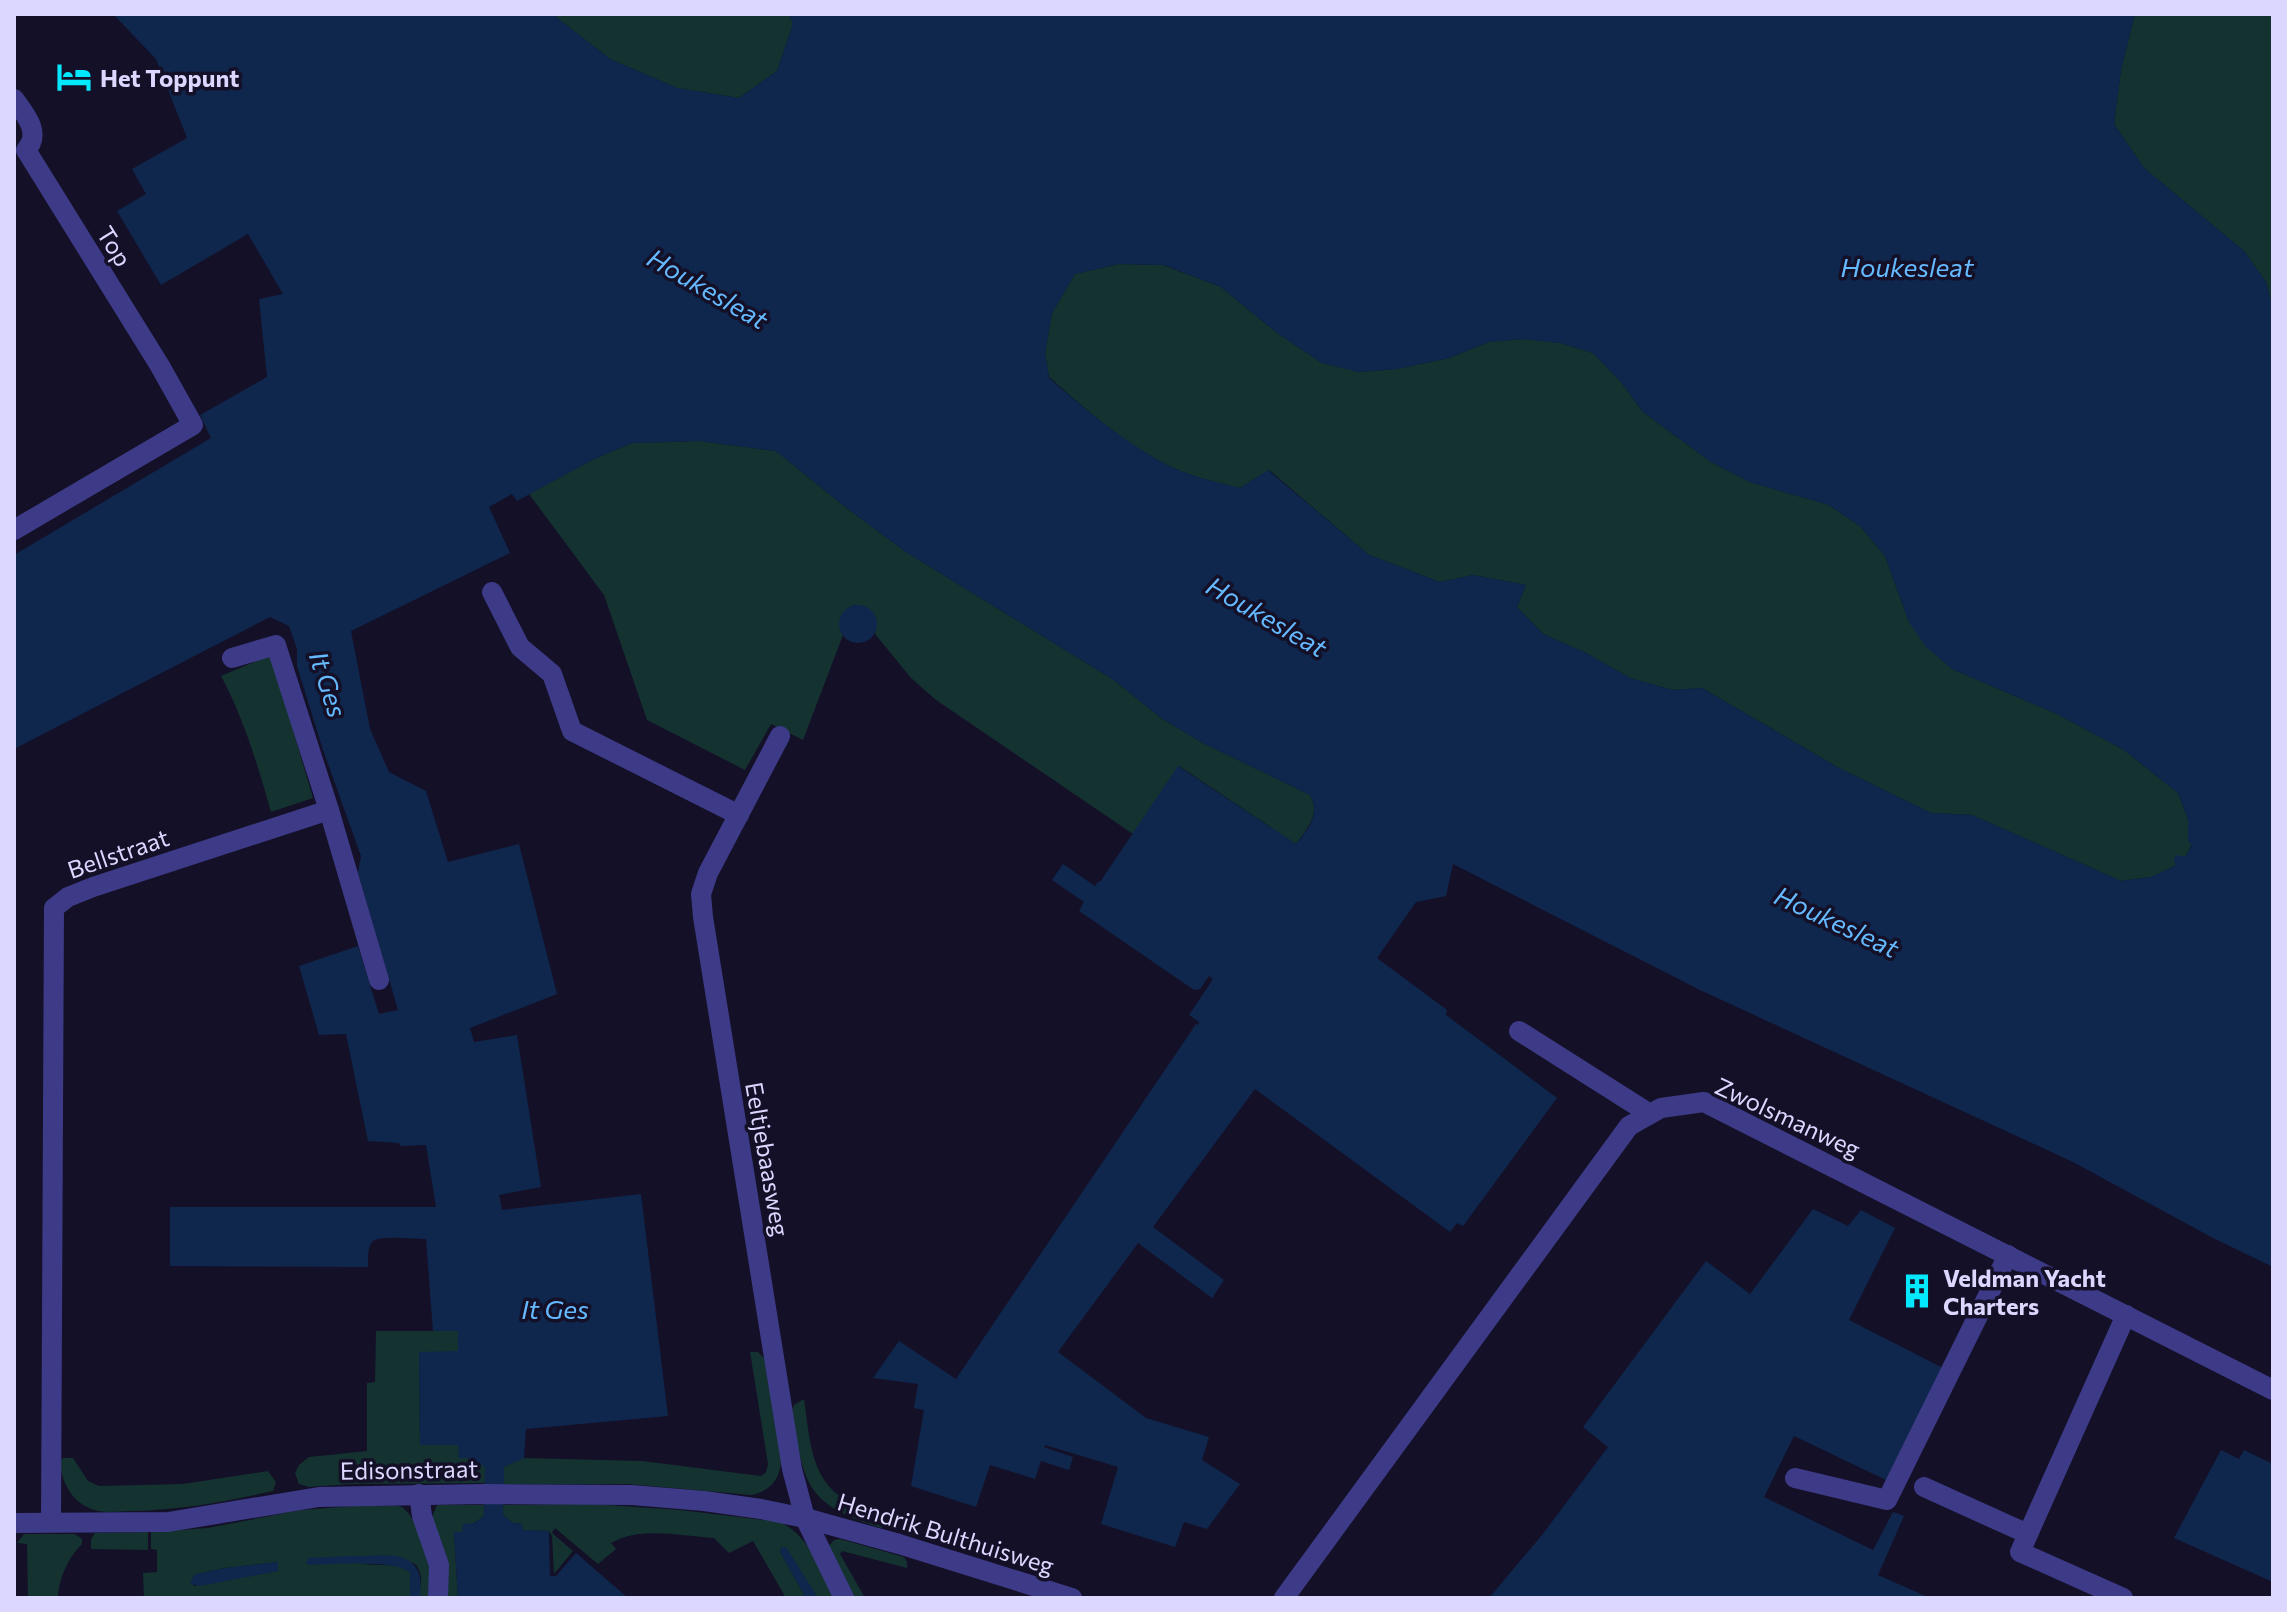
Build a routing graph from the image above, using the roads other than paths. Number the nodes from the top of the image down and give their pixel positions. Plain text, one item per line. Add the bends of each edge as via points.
1 (14, 99) edge
2 (20, 154) edge
3 (14, 530) edge
4 (492, 592) dead end
5 (232, 658) dead end
6 (780, 736) dead end
7 (329, 810) junction
8 (739, 815) junction
9 (379, 980) dead end
10 (1519, 1031) dead end
11 (1650, 1114) junction
12 (2008, 1255) junction
13 (2126, 1315) junction
14 (2273, 1390) edge
15 (1795, 1478) dead end
16 (1924, 1487) dead end
17 (419, 1494) junction
18 (805, 1518) junction
19 (51, 1522) junction
20 (14, 1523) edge
21 (2028, 1534) junction
22 (438, 1598) edge
23 (844, 1598) edge
24 (1072, 1598) edge
25 (1284, 1598) edge
26 (2123, 1598) edge

1 - 2 street, Top via 33,130 31,145
2 - 3 street, Top via 193,425
4 - 8 street via 520,647 552,674 572,731
5 - 7 street via 276,645
6 - 8 street, Eeltjebaasweg
7 - 9 street
7 - 19 street, Bellstraat via 93,887 54,908
8 - 18 street, Eeltjebaasweg via 708,873 701,894 703,917 792,1469
10 - 11 street
11 - 12 street, Zwolsmanweg via 1704,1102
11 - 25 street, Zwolsmanweg via 1629,1126
12 - 13 street, Zwolsmanweg
12 - 15 street via 1887,1500
13 - 14 street, Zwolsmanweg
13 - 21 street
16 - 21 street
17 - 18 street, Edisonstraat via 632,1495
17 - 19 street, Edisonstraat via 319,1497 168,1522
17 - 22 street via 439,1565
18 - 23 street, Eeltjebaasweg
18 - 24 street, Hendrik Bulthuisweg
19 - 20 street, Edisonstraat
21 - 26 street via 2020,1552

